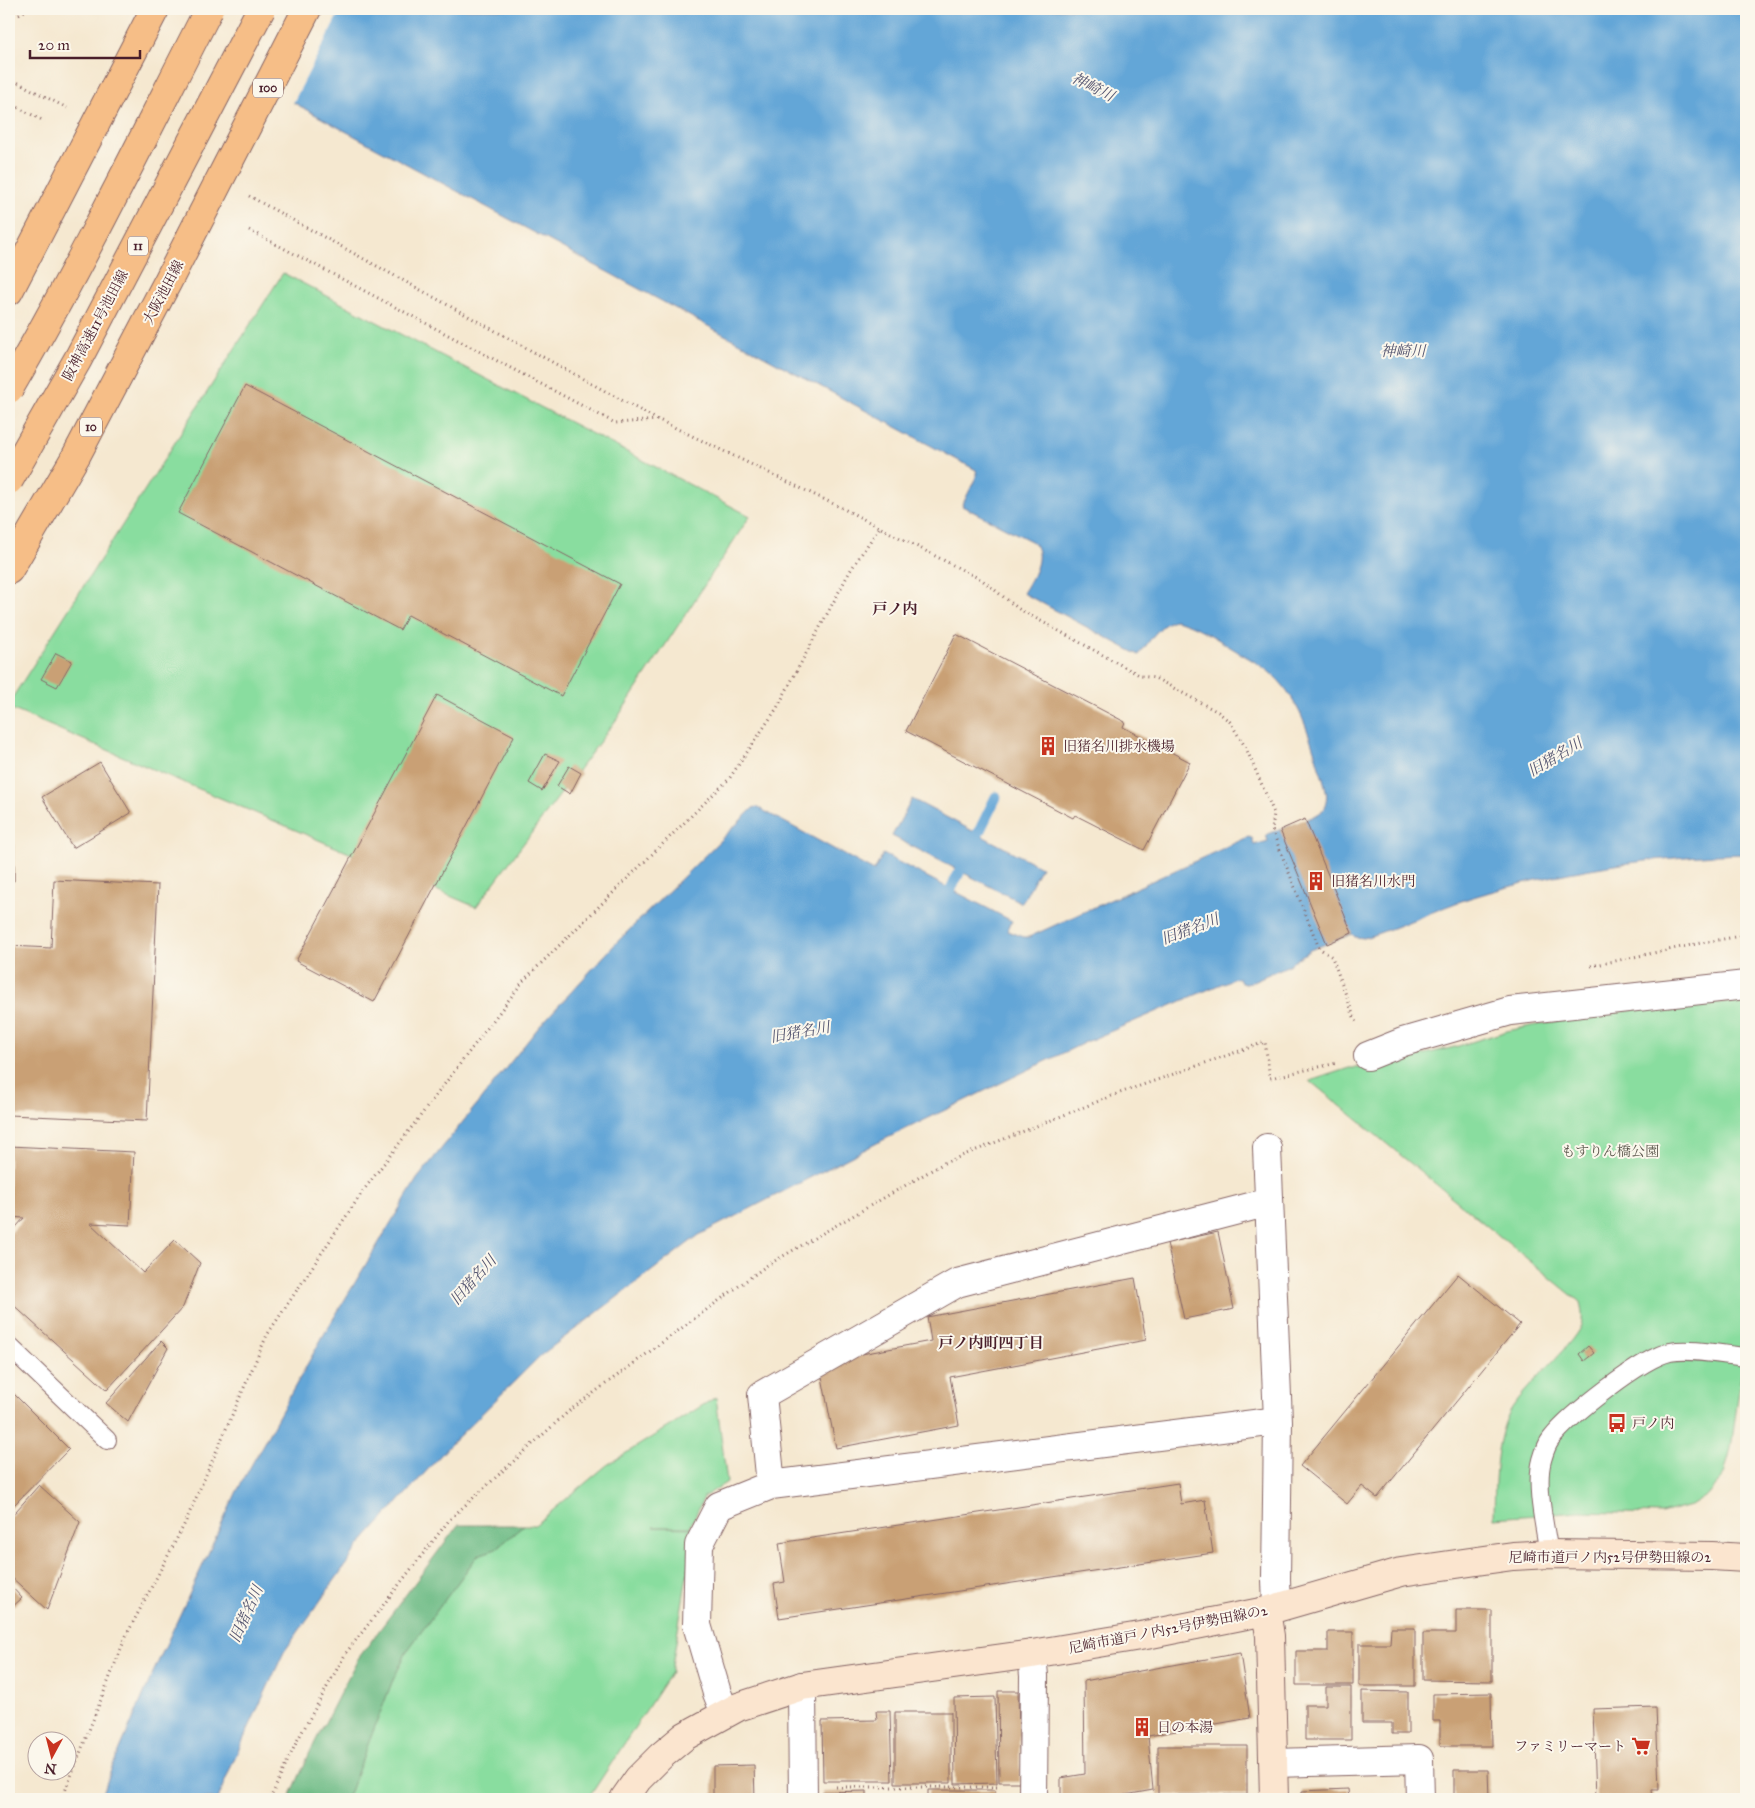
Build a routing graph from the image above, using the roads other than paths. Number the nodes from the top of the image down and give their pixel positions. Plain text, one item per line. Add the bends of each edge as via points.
1 (155, 9) edge
2 (209, 9) edge
3 (261, 9) edge
4 (307, 9) edge
5 (168, 282) joint
6 (9, 291) edge
7 (9, 389) edge
8 (9, 480) edge
9 (9, 570) edge
10 (1746, 984) edge
11 (1368, 1056) road end
12 (1267, 1148) dead end
13 (1269, 1202) junction
14 (9, 1346) edge
15 (1746, 1357) edge
16 (1278, 1421) junction
17 (107, 1440) dead end
18 (771, 1485) junction
19 (1549, 1554) junction
20 (1746, 1558) edge
21 (1272, 1609) junction
22 (1032, 1654) junction
23 (802, 1686) junction
24 (724, 1714) junction
25 (1274, 1763) junction
26 (803, 1793) edge
27 (1033, 1793) edge
28 (624, 1799) edge
29 (1274, 1799) edge
30 (1420, 1799) edge

1 - 6 main road
2 - 7 main road, bridge
3 - 8 main road, 阪神高速11号池田線 / 11, bridge via 78,359
4 - 5 main road, 大阪池田線 / 100
5 - 9 main road, 大阪池田線 / 10 via 76,456
10 - 11 street via 1510,1011 1403,1042
12 - 13 street
13 - 16 street
13 - 18 street via 957,1284 762,1395
14 - 17 lane
15 - 19 lane via 1671,1352 1644,1362 1561,1429 1550,1440 1542,1460 1540,1479
16 - 18 street
16 - 21 street via 1276,1579
18 - 24 street via 719,1506 699,1545 697,1625
19 - 20 street, 尼崎市道戸ノ内52号伊勢田線の2
19 - 21 street, 尼崎市道戸ノ内52号伊勢田線の2 via 1401,1572
21 - 22 street, 尼崎市道戸ノ内52号伊勢田線の2 via 1175,1630
21 - 25 street
22 - 23 street, 尼崎市道戸ノ内52号伊勢田線の2
22 - 27 street
23 - 24 street, 尼崎市道戸ノ内52号伊勢田線の2
23 - 26 street
24 - 28 street, 尼崎市道戸ノ内52号伊勢田線の2 via 685,1736 661,1756
25 - 29 street
25 - 30 street via 1419,1759

